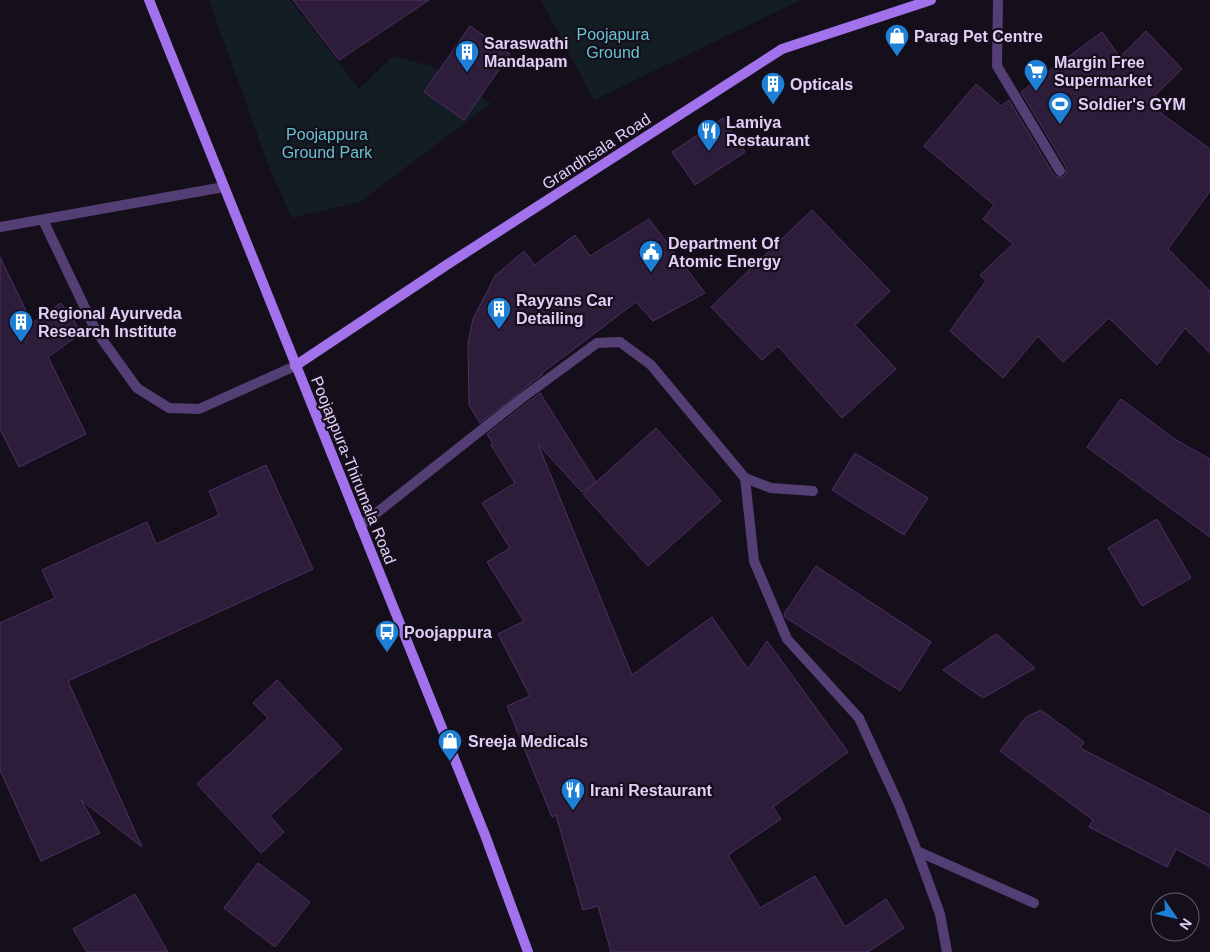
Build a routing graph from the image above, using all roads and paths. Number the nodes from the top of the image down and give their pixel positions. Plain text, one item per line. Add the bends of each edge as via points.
1 (149, 0) edge
2 (931, 0) edge
3 (998, 0) edge
4 (1060, 171) dead end
5 (224, 187) junction
6 (43, 220) junction
7 (0, 228) edge
8 (295, 366) junction
9 (745, 478) junction
10 (813, 491) dead end
11 (360, 526) junction
12 (917, 851) junction
13 (1034, 903) dead end
14 (528, 952) edge
15 (947, 952) edge

1 - 5 main road, Poojappura-Thirumala Road
2 - 8 main road, Grandhsala Road via 782,49
3 - 4 street via 998,66
5 - 6 street
5 - 8 main road, Poojappura-Thirumala Road
6 - 7 street
6 - 8 street via 96,331 137,388 169,408 198,409
8 - 11 main road, Poojappura-Thirumala Road
9 - 10 street via 771,488
9 - 11 street via 652,365 620,342 597,343
9 - 12 street via 754,561 787,639 859,718
11 - 14 main road, Poojappura-Thirumala Road via 485,835
12 - 13 street
12 - 15 street via 940,914

